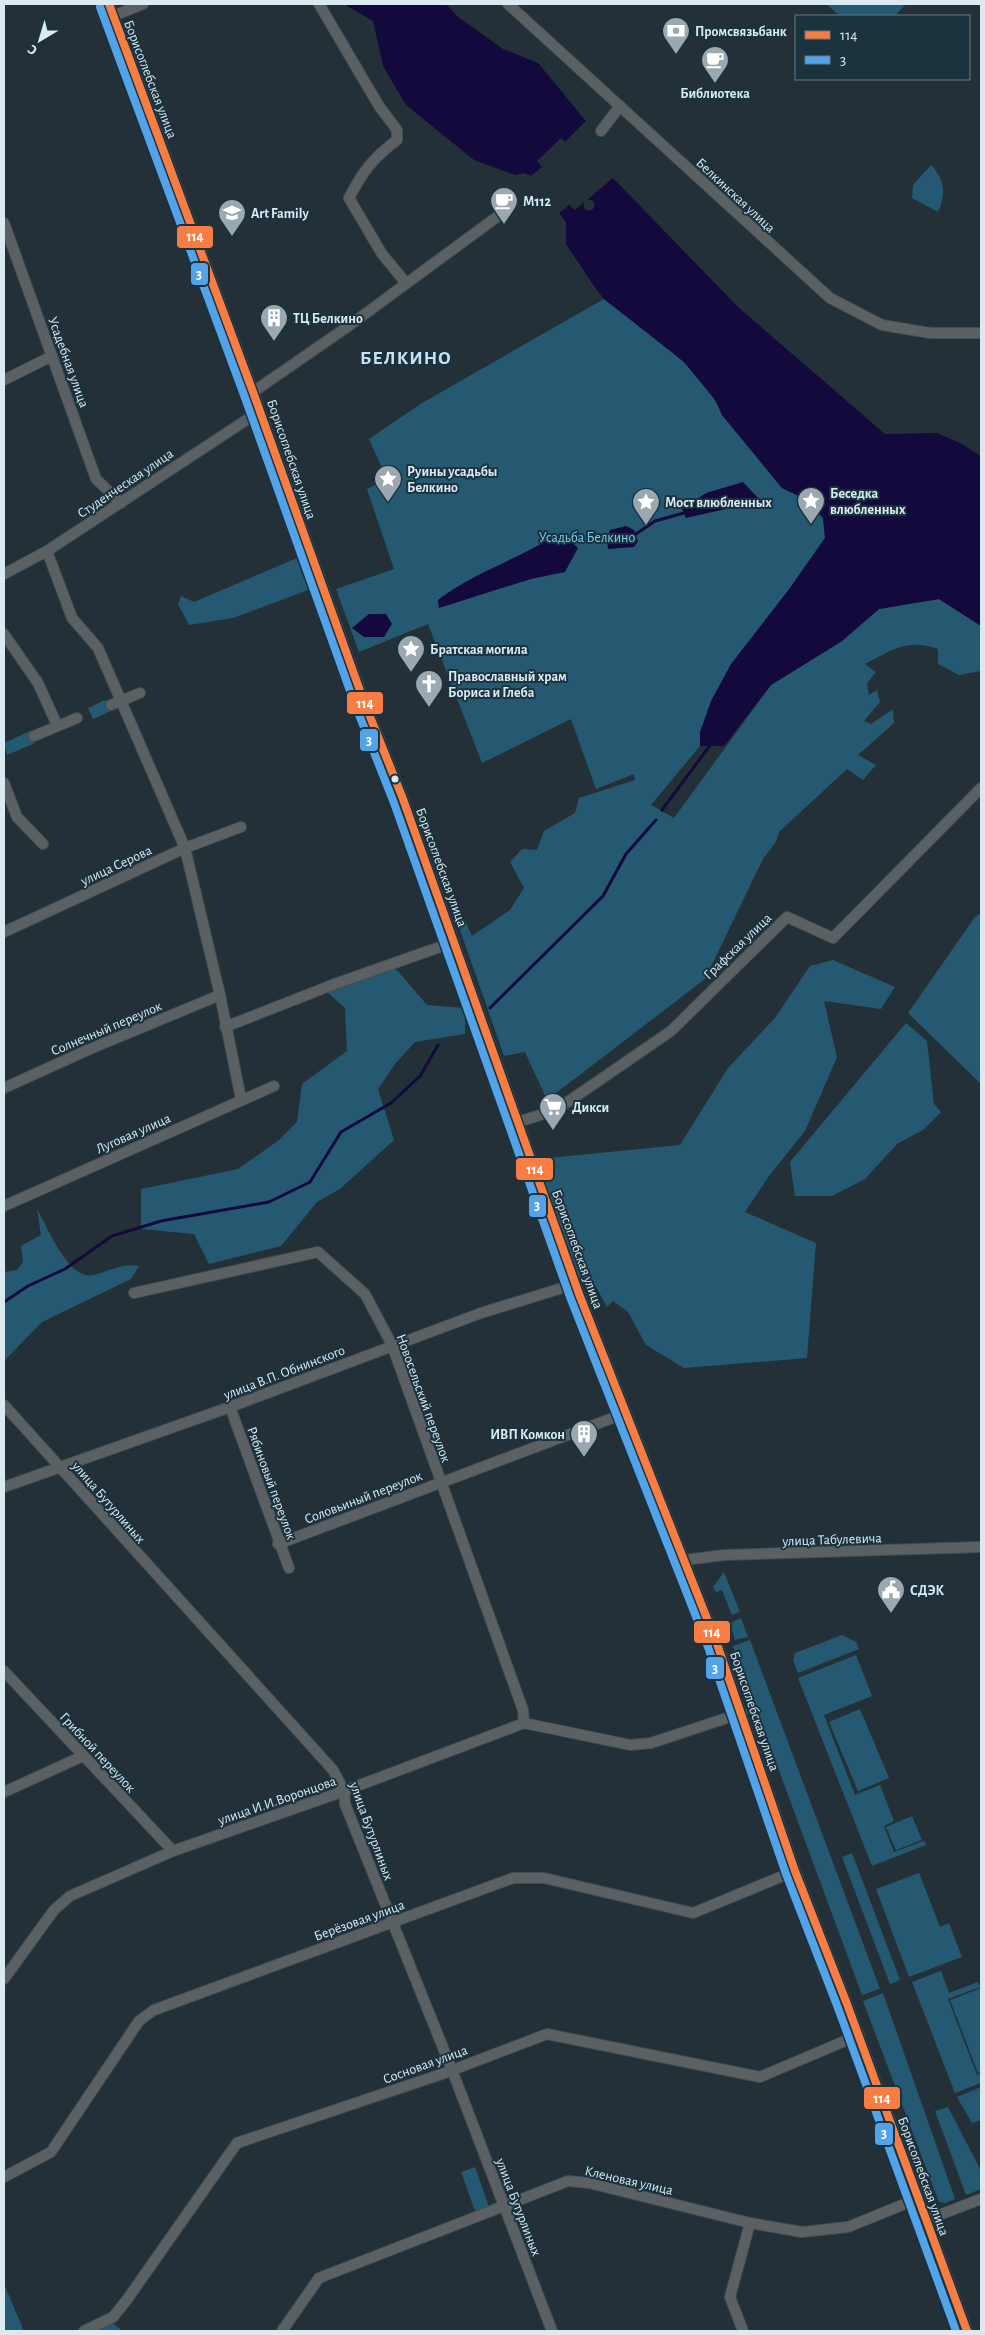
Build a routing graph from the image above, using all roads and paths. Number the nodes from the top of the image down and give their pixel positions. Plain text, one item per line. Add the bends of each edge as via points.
1 (108, 4) edge
2 (143, 4) edge
3 (319, 4) edge
4 (508, 4) edge
5 (113, 16) junction
6 (620, 106) junction
7 (601, 131) dead end
8 (509, 208) dead end
9 (4, 223) edge
10 (406, 283) junction
11 (981, 333) edge
12 (52, 356) junction
13 (4, 380) edge
14 (253, 392) junction
15 (260, 411) junction
16 (121, 502) junction
17 (47, 551) junction
18 (4, 574) edge
19 (4, 634) edge
20 (140, 693) dead end
21 (122, 700) junction
22 (110, 705) dead end
23 (76, 718) dead end
24 (58, 725) junction
25 (34, 736) dead end
26 (4, 783) edge
27 (981, 788) edge
28 (241, 827) dead end
29 (43, 844) dead end
30 (185, 848) junction
31 (4, 932) edge
32 (454, 942) junction
33 (220, 995) junction
34 (225, 1027) junction
35 (274, 1086) dead end
36 (4, 1088) edge
37 (241, 1099) junction
38 (518, 1122) junction
39 (4, 1206) edge
40 (575, 1284) junction
41 (134, 1293) dead end
42 (392, 1345) junction
43 (4, 1405) edge
44 (230, 1408) junction
45 (626, 1413) junction
46 (60, 1467) junction
47 (440, 1483) junction
48 (4, 1487) edge
49 (278, 1544) junction
50 (981, 1547) edge
51 (685, 1560) junction
52 (289, 1568) dead end
53 (4, 1671) edge
54 (742, 1713) junction
55 (524, 1722) junction
56 (84, 1756) junction
57 (344, 1791) junction
58 (4, 1792) edge
59 (172, 1851) junction
60 (795, 1871) junction
61 (392, 1923) junction
62 (4, 1980) edge
63 (859, 2035) junction
64 (452, 2070) junction
65 (4, 2176) edge
66 (981, 2199) edge
67 (917, 2200) junction
68 (504, 2205) junction
69 (926, 2220) junction
70 (750, 2223) junction
71 (84, 2331) edge
72 (282, 2331) edge
73 (552, 2331) edge
74 (743, 2331) edge
75 (967, 2331) edge

1 - 5 street, Борисоглебская улица
2 - 5 street
3 - 10 street via 379,106 397,130 397,140 374,157 349,198 382,254
4 - 6 street, Белкинская улица
5 - 14 street, Борисоглебская улица
6 - 7 street
6 - 11 street, Белкинская улица via 830,298 882,325 930,333
8 - 10 street
9 - 12 street, Усадебная улица
10 - 14 street
12 - 13 street
12 - 16 street, Усадебная улица via 96,479
14 - 15 street, Борисоглебская улица
15 - 16 street, Студенческая улица
15 - 32 street, Борисоглебская улица
16 - 17 street, Студенческая улица
17 - 18 street, Студенческая улица
17 - 21 street via 72,618 98,648
19 - 24 street via 38,683
20 - 21 street
21 - 22 street
21 - 30 street
23 - 24 street
24 - 25 street
26 - 29 street via 17,817
27 - 38 street, Графская улица via 833,938 787,917 671,1032 556,1110
28 - 30 street, улица Серова
30 - 31 street, улица Серова
30 - 33 street
32 - 34 street
32 - 38 street, Борисоглебская улица
33 - 34 street
33 - 36 street, Солнечный переулок via 90,1048
34 - 37 street
35 - 37 street, Луговая улица
37 - 39 street, Луговая улица
38 - 40 street, Борисоглебская улица
40 - 42 street, улица В.П. Обнинского
40 - 45 street, Борисоглебская улица
41 - 42 street, Новосельский переулок via 318,1252 366,1294
42 - 44 street, улица В.П. Обнинского
42 - 47 street, Новосельский переулок
43 - 46 street, улица Бутурлиных
44 - 46 street, улица В.П. Обнинского
44 - 49 street, Рябиновый переулок
45 - 47 street, Соловьиный переулок
45 - 51 street, Борисоглебская улица
46 - 48 street, улица В.П. Обнинского
46 - 57 street, улица Бутурлиных via 333,1770
47 - 49 street, Соловьиный переулок
47 - 55 street, Новосельский переулок via 523,1710
49 - 52 street, Рябиновый переулок
50 - 51 street, улица Табулевича via 724,1555
51 - 54 street, Борисоглебская улица
53 - 56 street, Грибной переулок
54 - 55 street via 650,1743 630,1745
54 - 60 street, Борисоглебская улица
55 - 57 street, улица И.И.Воронцова
56 - 58 street
56 - 59 street, Грибной переулок
57 - 59 street, улица И.И.Воронцова
57 - 61 street, улица Бутурлиных via 345,1804
59 - 62 street, улица И.И.Воронцова via 70,1896 54,1910
60 - 61 street, Берёзовая улица via 694,1913 544,1878 513,1878
60 - 63 street, Борисоглебская улица
61 - 64 street, улица Бутурлиных
61 - 65 street, Берёзовая улица via 154,2010 139,2021 51,2152
63 - 64 street, Сосновая улица via 760,2077 547,2034
63 - 67 street, Борисоглебская улица
64 - 68 street, улица Бутурлиных
64 - 71 street, Сосновая улица via 237,2143 113,2317
66 - 69 street
67 - 69 street, Борисоглебская улица
67 - 70 street, Кленовая улица via 848,2227 802,2232
68 - 70 street, Кленовая улица via 568,2181 589,2183
68 - 72 street, Кленовая улица via 319,2278
68 - 73 street, улица Бутурлиных
69 - 75 street, Борисоглебская улица
70 - 74 street via 730,2297

